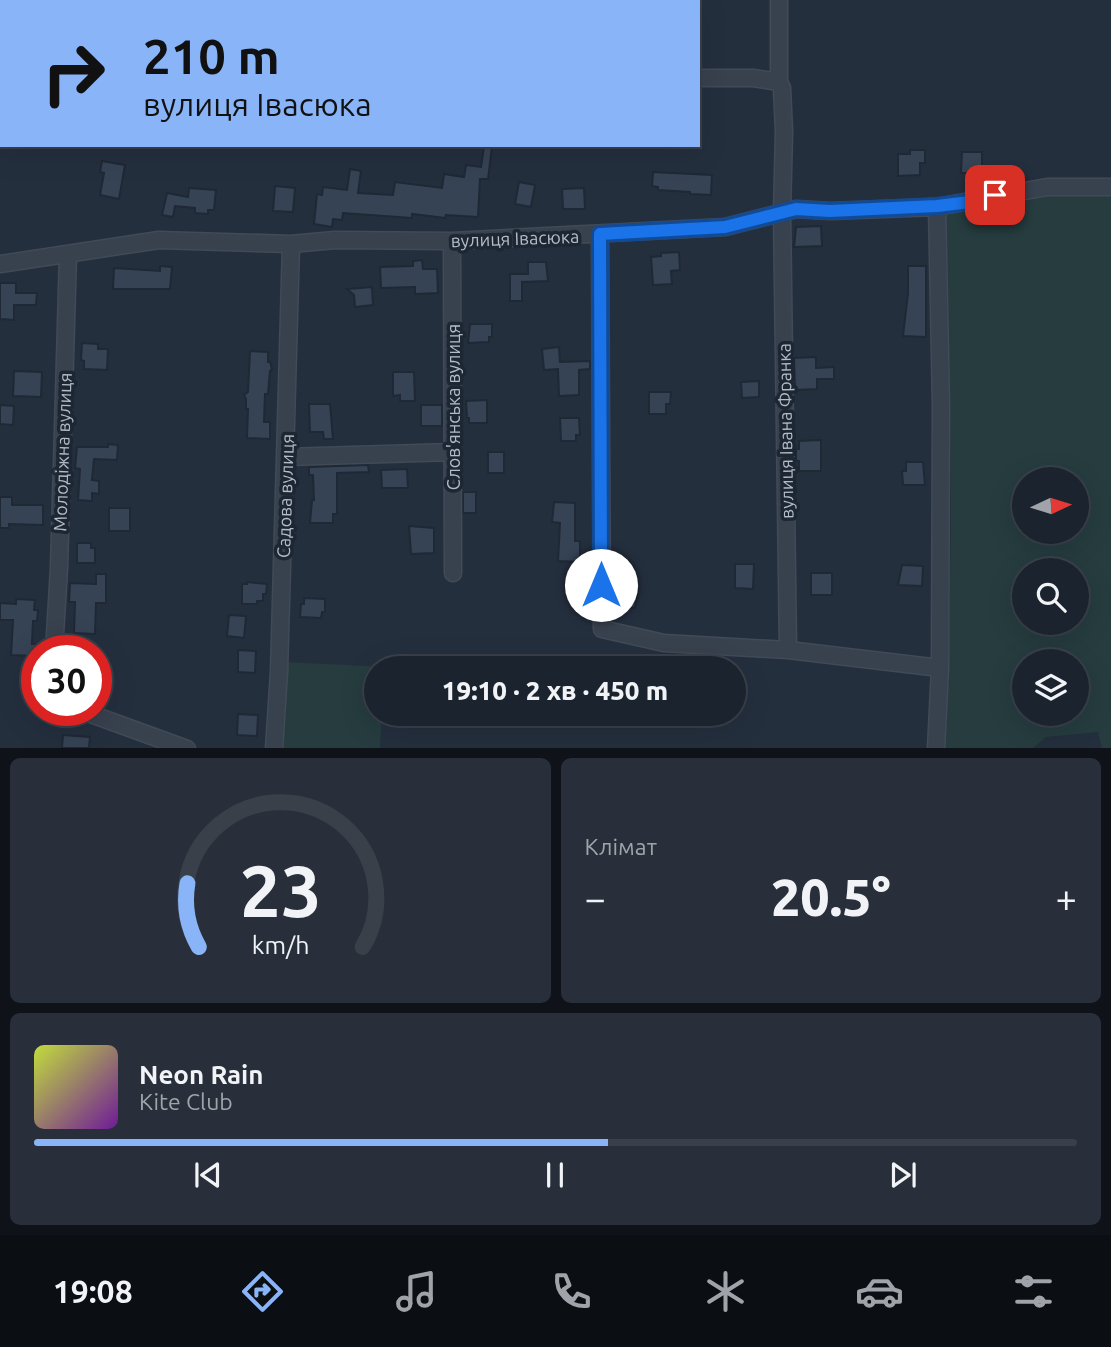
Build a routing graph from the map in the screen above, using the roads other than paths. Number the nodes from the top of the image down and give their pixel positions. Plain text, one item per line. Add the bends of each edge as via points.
1 (779, 0) edge
2 (700, 78) edge
3 (779, 82) junction
4 (1111, 187) edge
5 (937, 206) junction
6 (782, 213) junction
7 (600, 234) junction
8 (452, 241) junction
9 (291, 244) junction
10 (68, 254) junction
11 (0, 264) edge
12 (453, 452) junction
13 (286, 457) junction
14 (453, 573) dead end
15 (55, 635) edge
16 (788, 650) junction
17 (940, 668) junction
18 (112, 721) edge
19 (187, 748) edge
20 (274, 748) edge
21 (936, 748) edge

1 - 3 street, вулиця Івана Франка
2 - 3 street
3 - 6 street, вулиця Івана Франка via 784,132
4 - 5 street, вулиця Івасюка via 1047,187
5 - 6 street, вулиця Івасюка
5 - 17 street
6 - 7 street, вулиця Івасюка via 725,227
6 - 16 street, вулиця Івана Франка
7 - 8 street, вулиця Івасюка
7 - 16 street via 602,629 664,642
8 - 9 street, вулиця Івасюка
8 - 12 street, Слов'янська вулиця
9 - 10 street, вулиця Івасюка via 159,240
9 - 13 street, Садова вулиця
10 - 11 street, вулиця Івасюка
10 - 15 street, Молодіжна вулиця
12 - 13 street
12 - 14 street, Слов'янська вулиця
13 - 20 street, Садова вулиця
16 - 17 street
17 - 21 street
18 - 19 street

